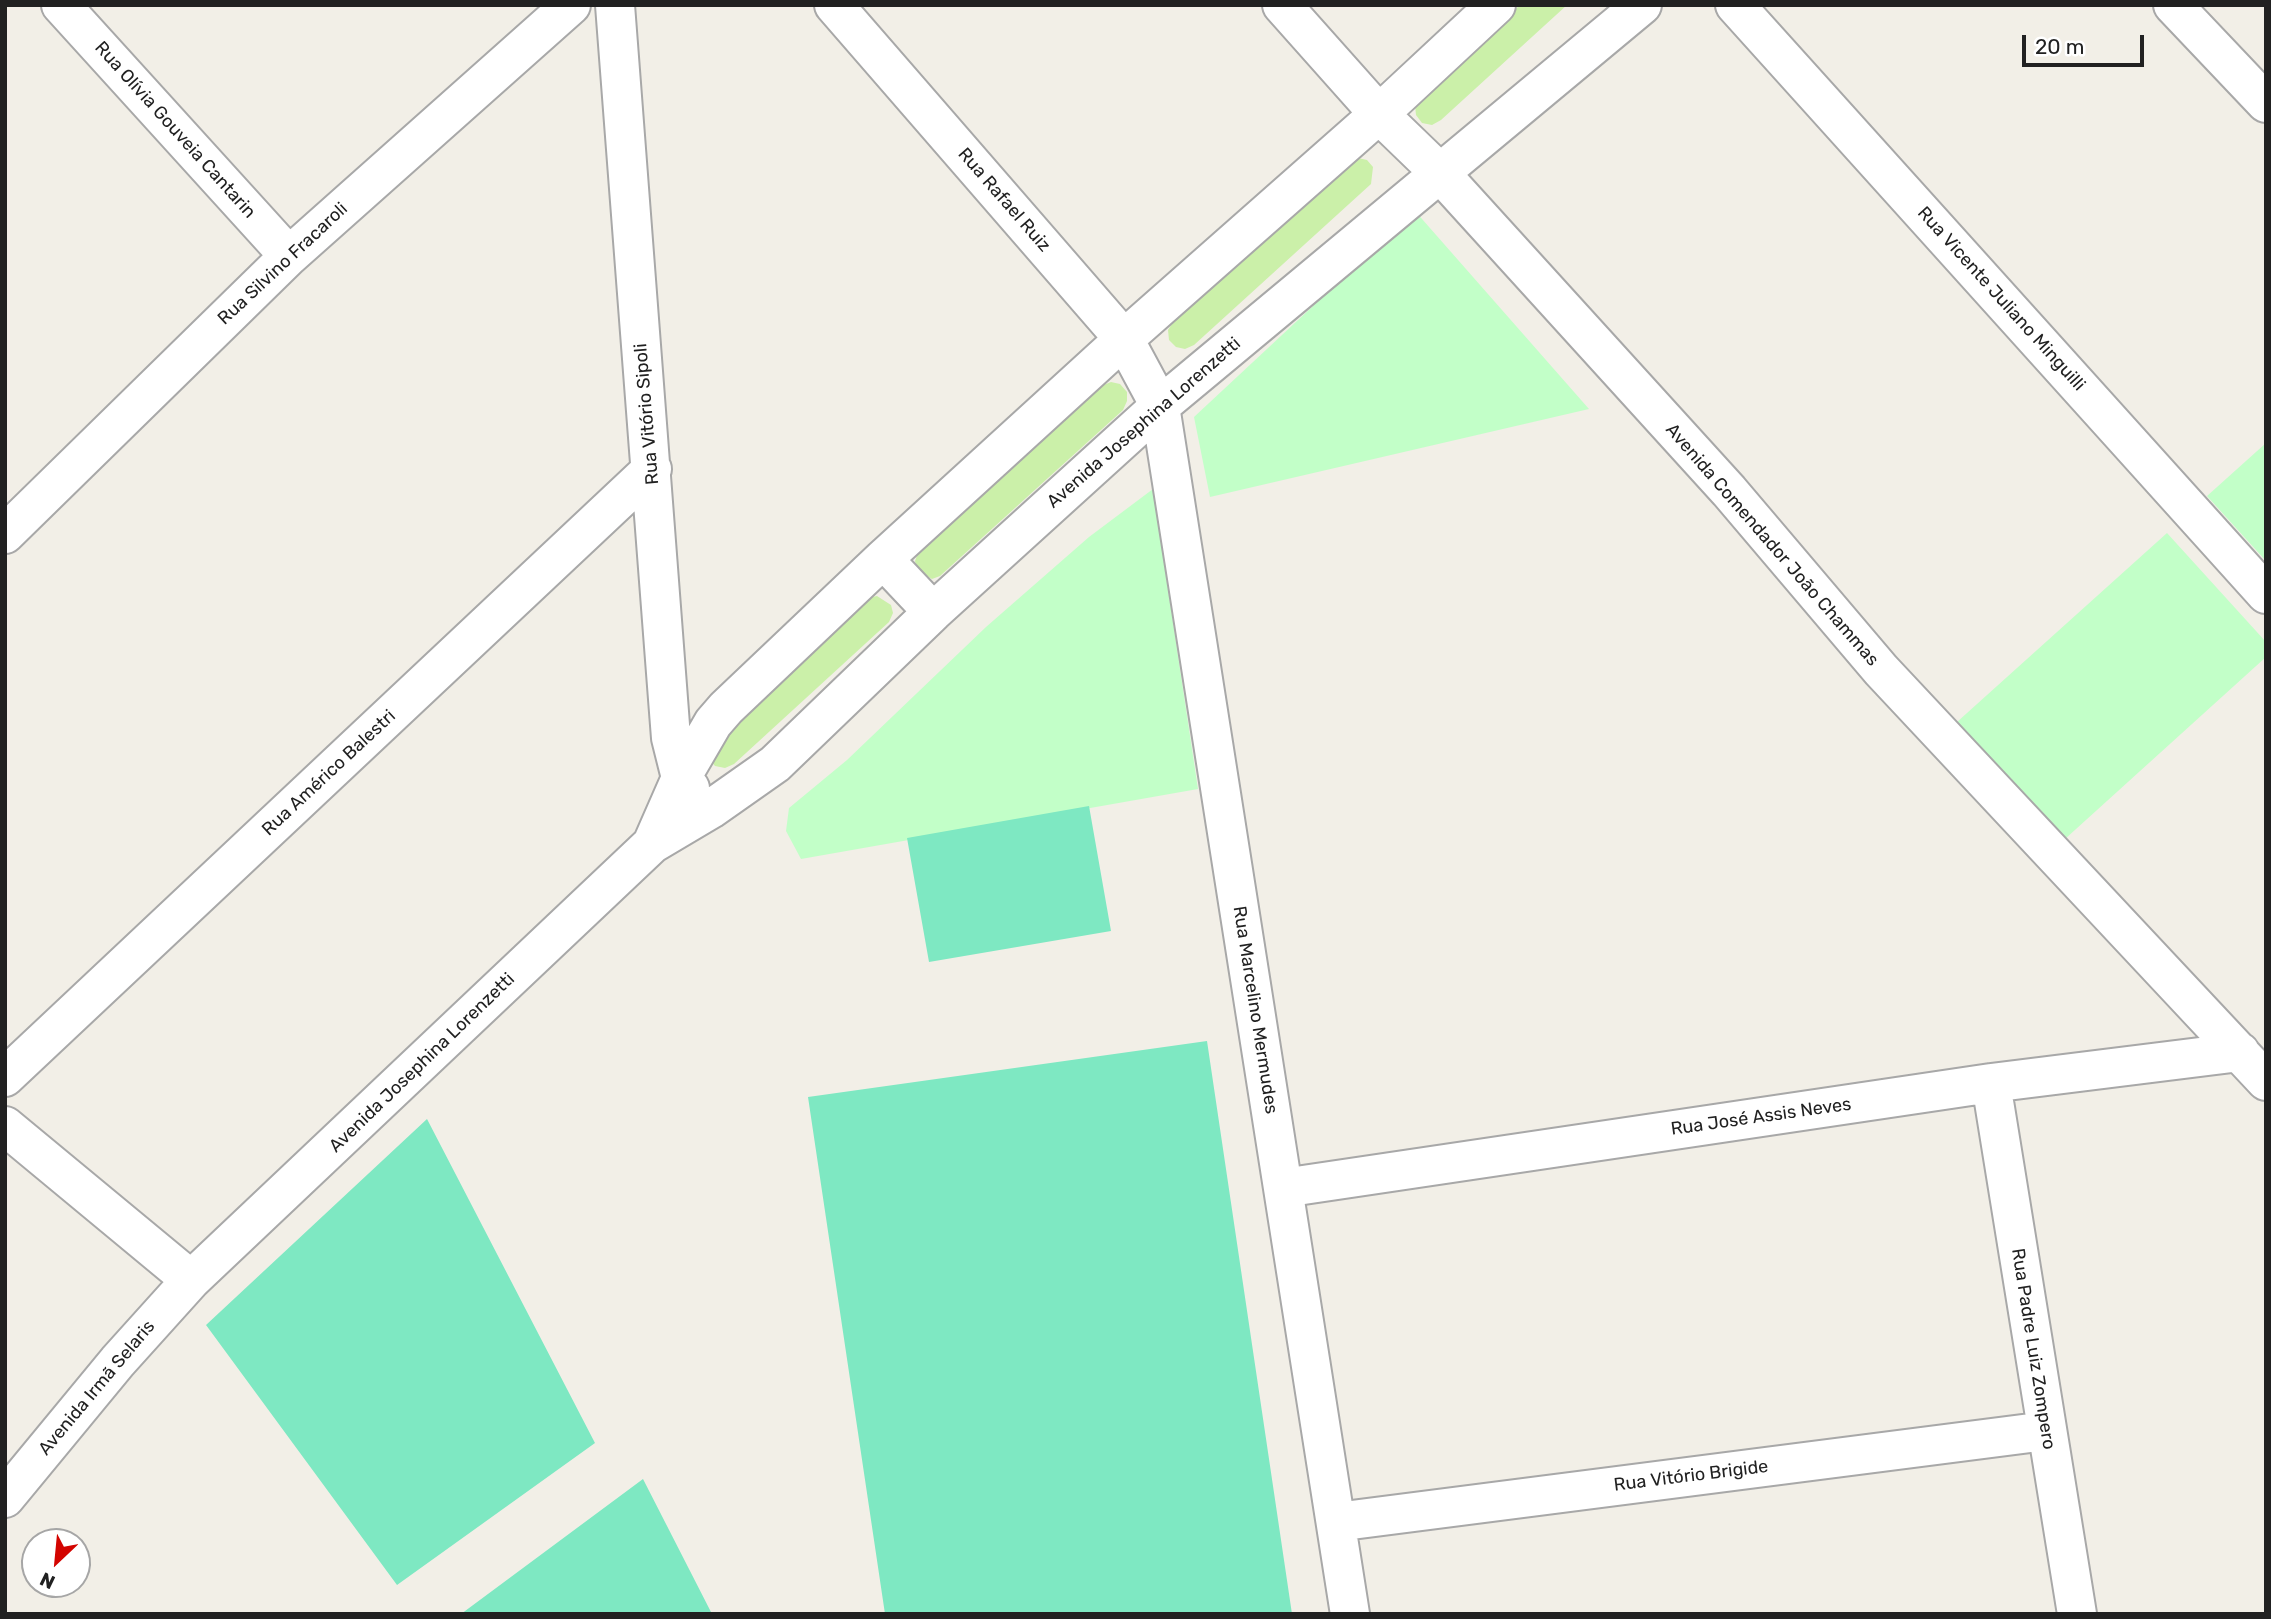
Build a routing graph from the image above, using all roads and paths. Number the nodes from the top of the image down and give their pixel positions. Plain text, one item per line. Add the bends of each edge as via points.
1 (61, 5) edge
2 (571, 5) edge
3 (615, 5) edge
4 (834, 5) edge
5 (1282, 5) edge
6 (1496, 5) edge
7 (1642, 5) edge
8 (1735, 5) edge
9 (2173, 5) edge
10 (2266, 103) edge
11 (1379, 114) junction
12 (1439, 172) junction
13 (289, 256) junction
14 (1124, 339) junction
15 (1160, 405) junction
16 (652, 469) junction
17 (5, 534) edge
18 (883, 559) junction
19 (2266, 594) edge
20 (933, 612) junction
21 (681, 778) junction
22 (711, 809) junction
23 (652, 844) junction
24 (2240, 1052) junction
25 (5, 1077) edge
26 (2266, 1081) edge
27 (1991, 1083) junction
28 (5, 1126) edge
29 (1283, 1188) junction
30 (191, 1280) junction
31 (2046, 1431) junction
32 (5, 1498) edge
33 (1336, 1522) junction
34 (1350, 1614) edge
35 (2077, 1614) edge

1 - 13 street, Rua Olívia Gouveia Cantarin
2 - 13 street, Rua Silvino Fracaroli
3 - 16 street, Rua Vitório Sipoli
4 - 14 street, Rua Rafael Ruiz
5 - 11 street, Avenida Comendador João Chammas
6 - 11 street, Avenida Josephina Lorenzetti
7 - 12 street, Avenida Josephina Lorenzetti
8 - 19 street, Rua Vicente Juliano Minguilli
9 - 10 street
11 - 12 street, Avenida Comendador João Chammas
11 - 14 street, Avenida Josephina Lorenzetti
12 - 15 street, Avenida Josephina Lorenzetti
12 - 24 street, Avenida Comendador João Chammas via 1729,491 1881,670
13 - 17 street, Rua Silvino Fracaroli
14 - 15 street, Rua Rafael Ruiz
14 - 18 street, Avenida Josephina Lorenzetti
15 - 20 street, Avenida Josephina Lorenzetti
15 - 29 street, Rua Marcelino Mermudes
16 - 21 street, Rua Vitório Sipoli via 671,738
16 - 25 street, Rua Américo Balestri
18 - 20 street
18 - 21 street, Avenida Josephina Lorenzetti via 726,708
20 - 22 street, Avenida Josephina Lorenzetti via 775,764
21 - 22 street
21 - 23 street, Avenida Josephina Lorenzetti
22 - 23 street, Avenida Josephina Lorenzetti
23 - 30 street, Avenida Josephina Lorenzetti
24 - 26 street, Avenida Comendador João Chammas
24 - 27 street, Rua José Assis Neves
27 - 29 street, Rua José Assis Neves
27 - 31 street, Rua Padre Luiz Zompero
28 - 30 street
29 - 33 street, Rua Marcelino Mermudes
30 - 32 street, Avenida Irmã Selaris
31 - 33 street, Rua Vitório Brigide
31 - 35 street, Rua Padre Luiz Zompero
33 - 34 street, Rua Marcelino Mermudes

